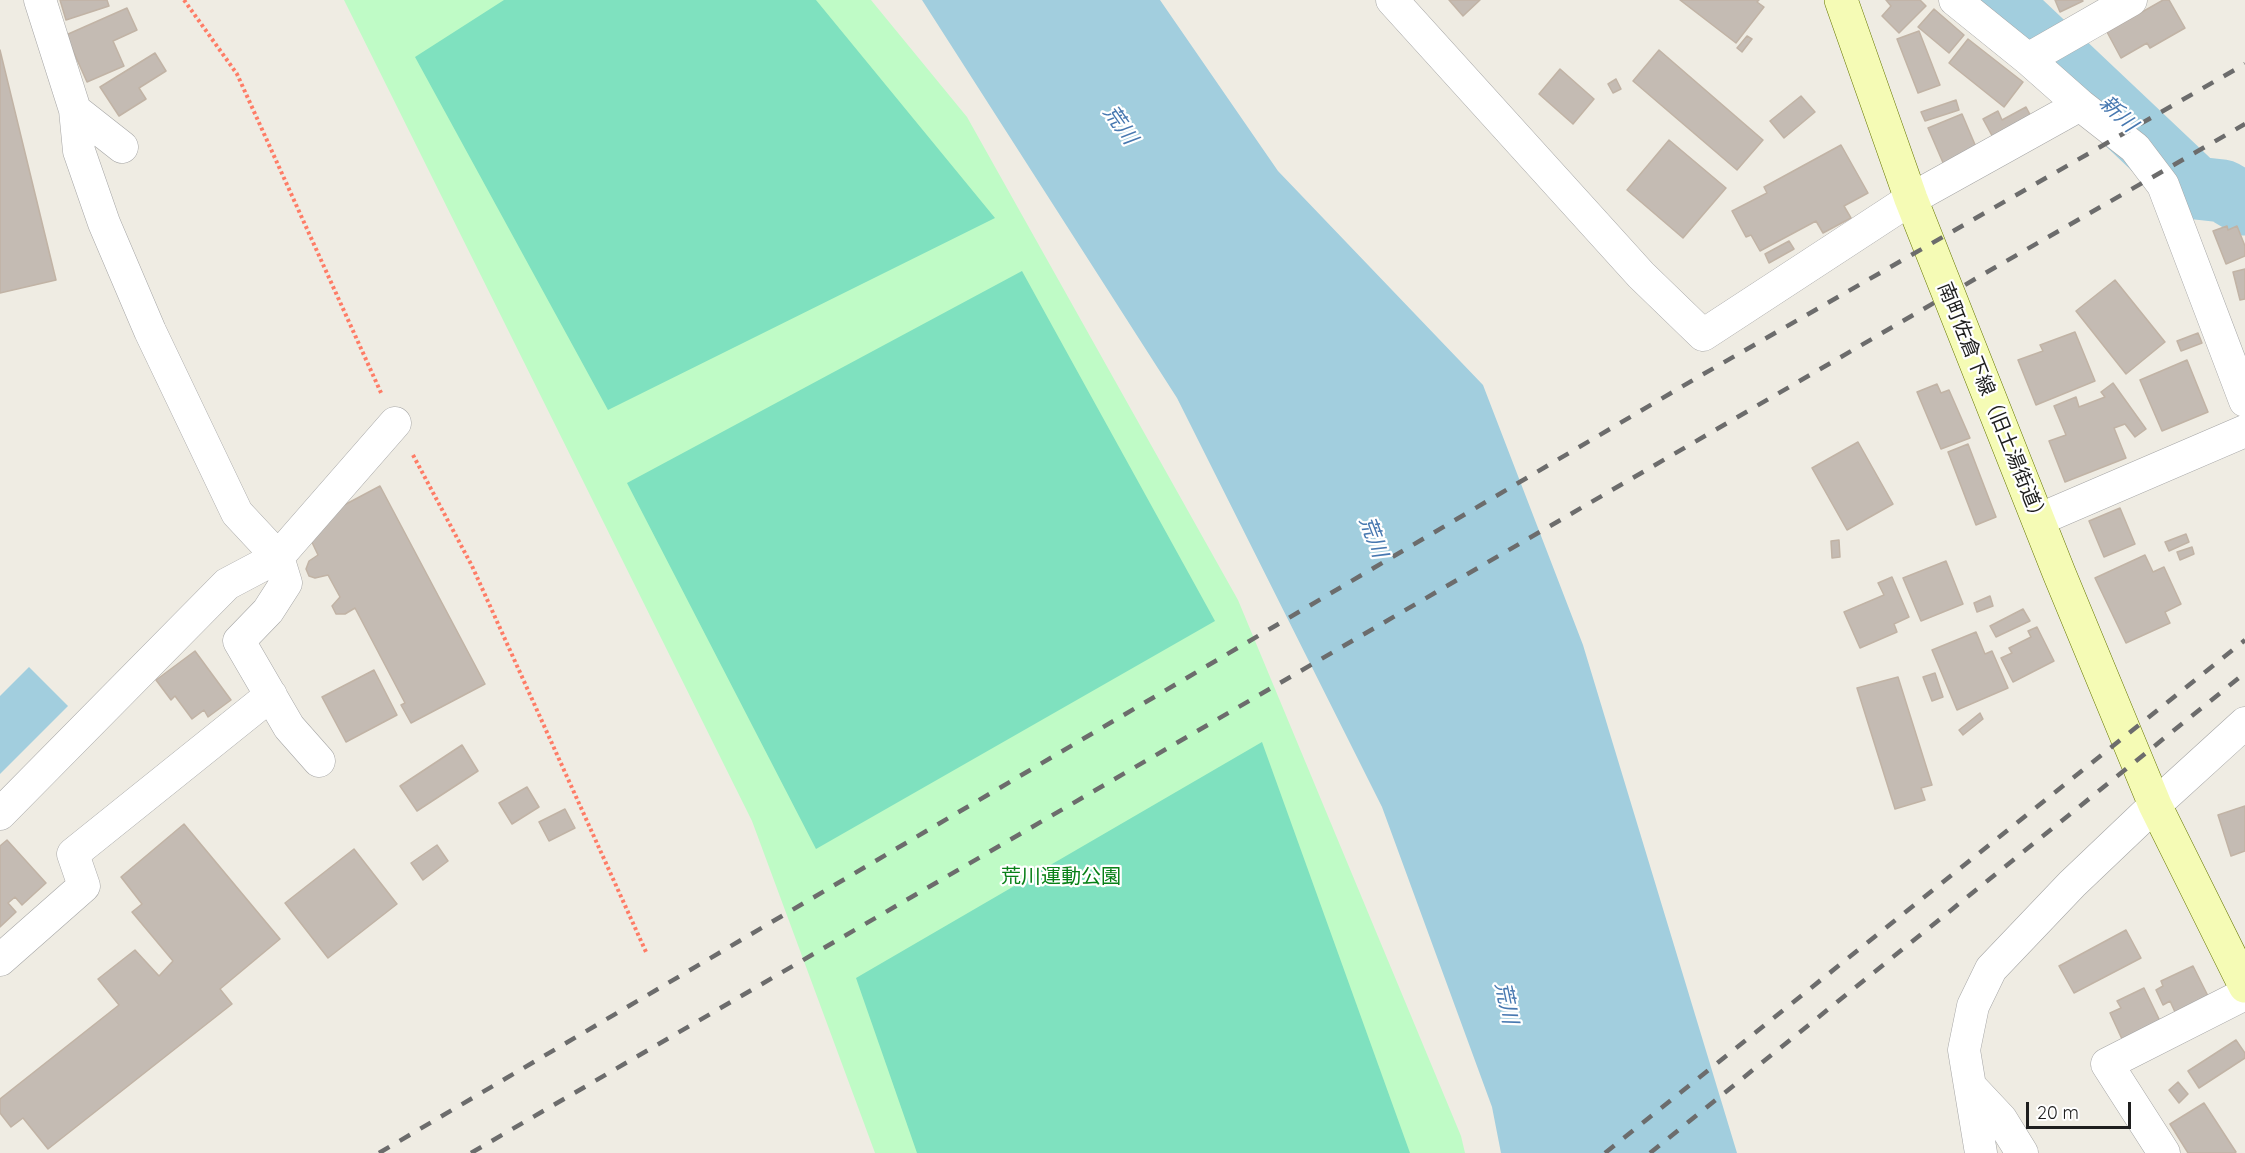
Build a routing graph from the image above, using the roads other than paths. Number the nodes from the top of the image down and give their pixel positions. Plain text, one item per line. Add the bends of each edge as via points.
1 (40, 0) edge
2 (1392, 0) edge
3 (1841, 0) edge
4 (1955, 0) edge
5 (2131, 0) edge
6 (2028, 58) junction
7 (2080, 105) junction
8 (75, 110) junction
9 (122, 147) dead end
10 (1911, 200) junction
11 (2245, 401) edge
12 (395, 423) road end
13 (2245, 431) edge
14 (2038, 520) junction
15 (278, 556) junction
16 (271, 695) junction
17 (2245, 723) edge
18 (319, 761) dead end
19 (2155, 805) junction
20 (0, 814) edge
21 (0, 960) edge
22 (2245, 986) edge
23 (2245, 994) edge
24 (1970, 1086) junction
25 (1981, 1153) edge
26 (2022, 1153) edge
27 (2164, 1153) edge

1 - 8 street
2 - 10 street via 1641,275 1703,335
3 - 10 street, 南町佐倉下線（旧土湯街道）
4 - 6 street
5 - 6 street
6 - 7 street
7 - 10 street
7 - 11 street via 2135,148 2163,185
8 - 9 street
8 - 15 street via 82,162 150,331 237,513
10 - 14 street, 南町佐倉下線（旧土湯街道）
12 - 15 street
13 - 14 street
14 - 19 street, 南町佐倉下線（旧土湯街道）
15 - 16 street via 286,584 268,611 239,640
15 - 20 street via 227,584
16 - 18 street via 289,727
16 - 21 street via 73,854 84,886
17 - 19 street
19 - 22 street, 南町佐倉下線（旧土湯街道）
19 - 24 street via 1991,969 1973,1006 1964,1050
23 - 27 street via 2107,1064
24 - 25 street
24 - 26 street via 2001,1119

